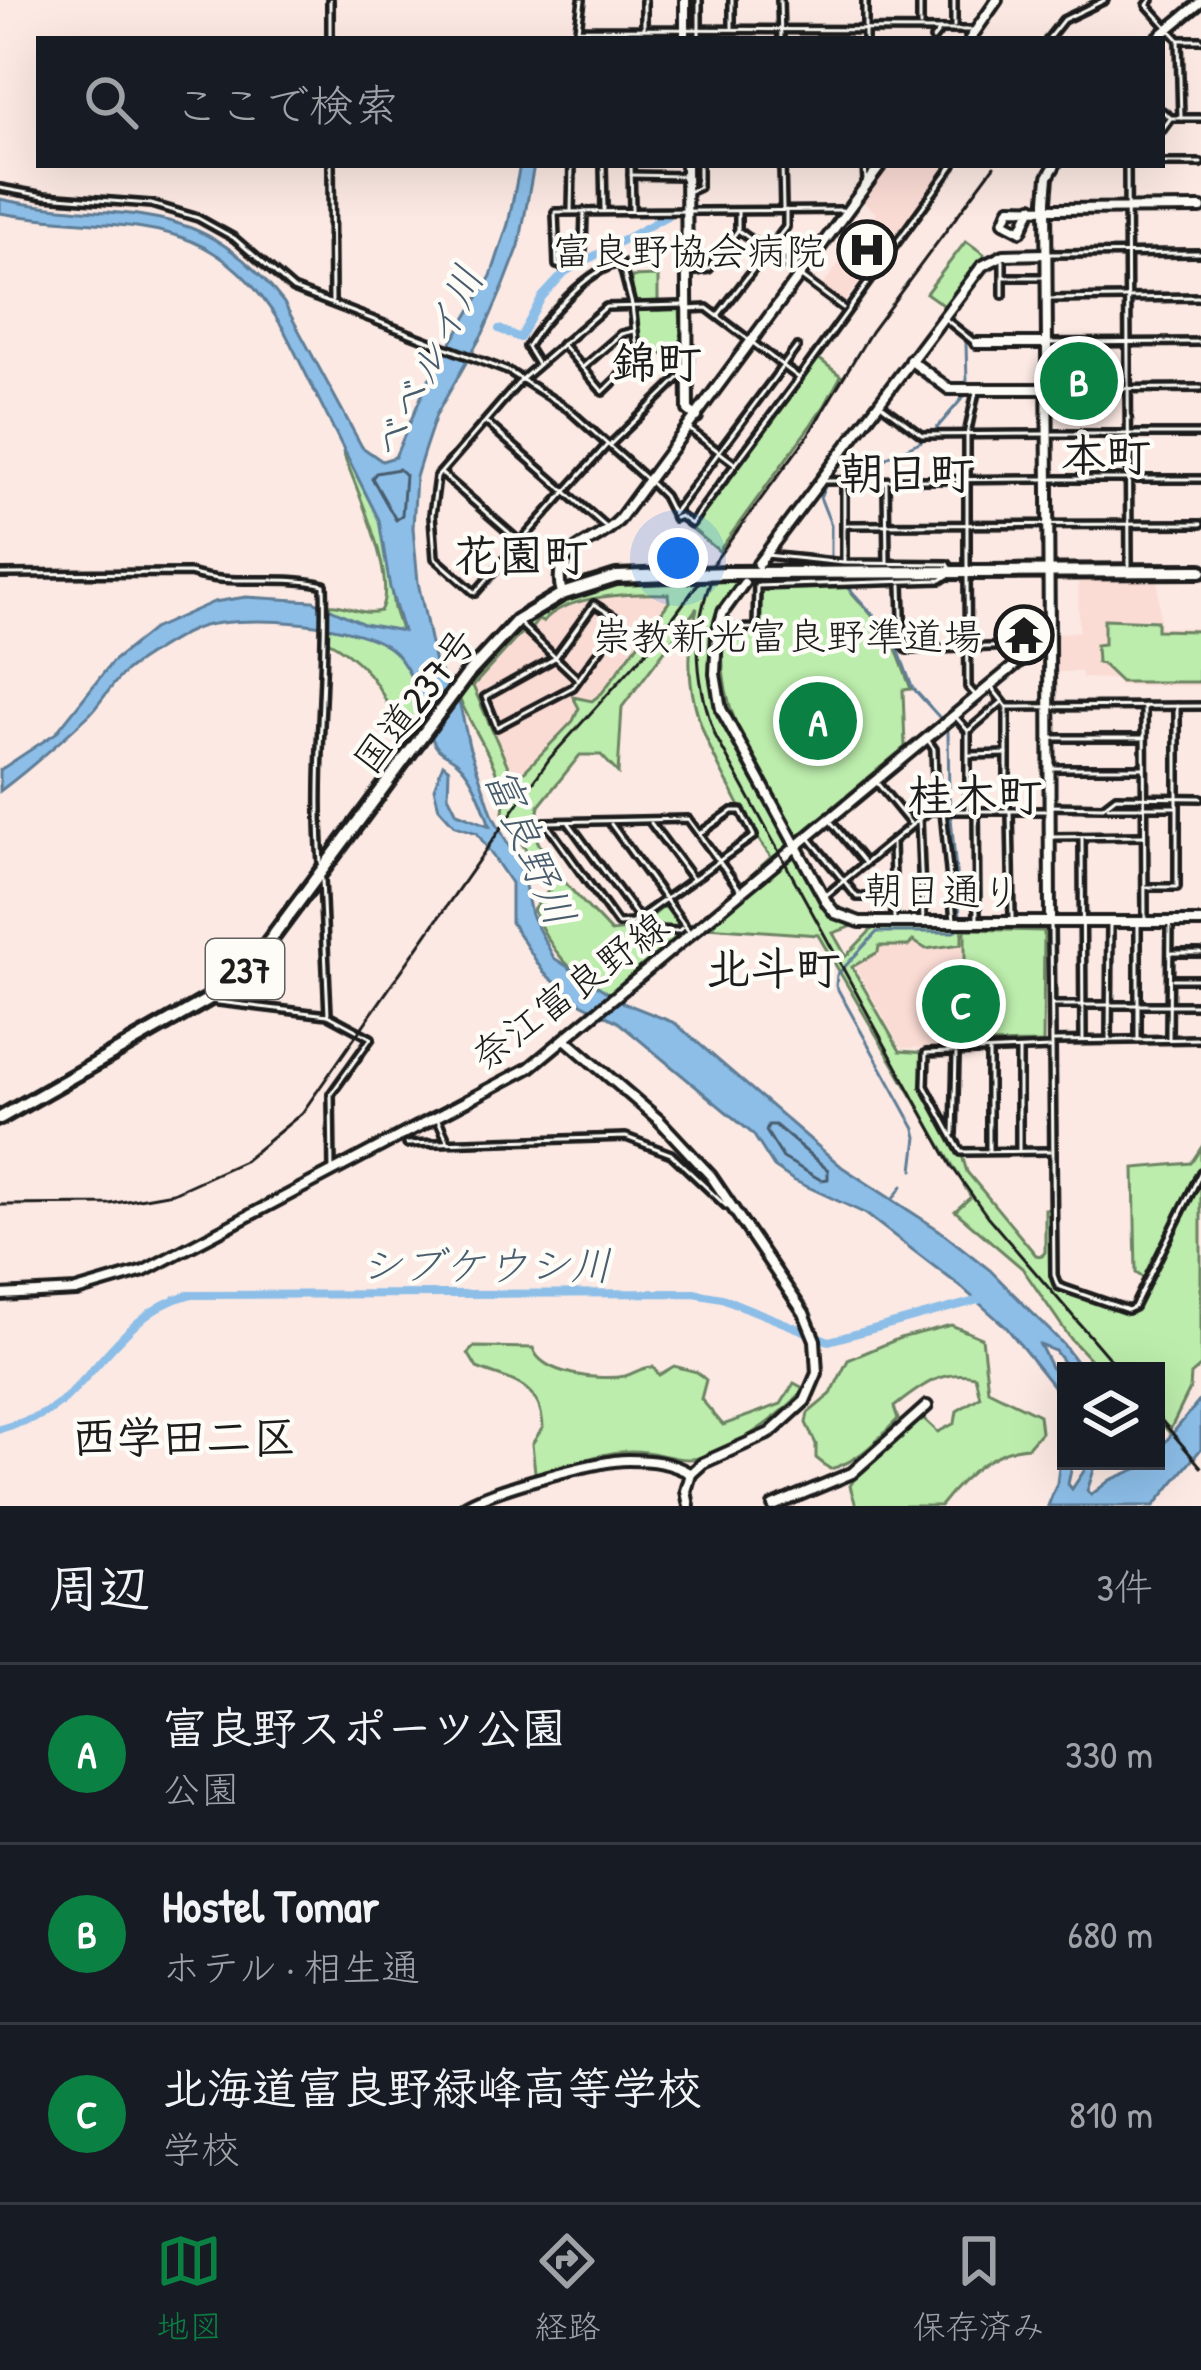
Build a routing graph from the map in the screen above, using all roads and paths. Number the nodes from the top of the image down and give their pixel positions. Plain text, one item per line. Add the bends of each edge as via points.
1 (330, 0) edge
2 (581, 0) edge
3 (644, 0) edge
4 (685, 0) edge
5 (699, 0) edge
6 (732, 0) edge
7 (780, 0) edge
8 (865, 0) edge
9 (920, 0) edge
10 (954, 0) edge
11 (997, 0) edge
12 (1105, 0) edge
13 (1150, 0) edge
14 (1201, 2) edge
15 (780, 28) junction
16 (920, 28) junction
17 (941, 28) junction
18 (953, 28) junction
19 (578, 29) junction
20 (732, 29) junction
21 (865, 29) junction
22 (1168, 29) junction
23 (631, 30) junction
24 (644, 30) junction
25 (691, 32) edge
26 (974, 35) edge
27 (330, 36) edge
28 (577, 36) edge
29 (631, 36) edge
30 (781, 36) edge
31 (865, 36) edge
32 (935, 36) edge
33 (1050, 36) edge
34 (1160, 36) edge
35 (1179, 40) junction
36 (1201, 40) edge
37 (1165, 113) edge
38 (1171, 118) junction
39 (1181, 118) junction
40 (1201, 118) edge
41 (1165, 126) edge
42 (1165, 163) edge
43 (1201, 163) edge
44 (331, 168) edge
45 (572, 168) edge
46 (603, 168) edge
47 (631, 168) edge
48 (699, 168) edge
49 (782, 168) edge
50 (866, 168) edge
51 (879, 168) edge
52 (951, 168) edge
53 (1054, 168) edge
54 (1127, 168) edge
55 (686, 170) edge
56 (631, 176) junction
57 (866, 187) junction
58 (0, 188) edge
59 (686, 192) junction
60 (1032, 207) dead end
61 (1046, 208) junction
62 (1127, 208) junction
63 (1201, 208) edge
64 (604, 210) junction
65 (686, 210) junction
66 (784, 210) junction
67 (850, 210) junction
68 (571, 211) junction
69 (584, 211) junction
70 (632, 211) junction
71 (737, 211) junction
72 (739, 230) junction
73 (767, 252) junction
74 (1128, 253) junction
75 (1201, 253) edge
76 (1046, 254) junction
77 (1004, 255) junction
78 (687, 272) junction
79 (801, 277) junction
80 (1003, 277) junction
81 (1046, 277) junction
82 (1003, 296) dead end
83 (1201, 297) edge
84 (1128, 298) junction
85 (1047, 299) junction
86 (332, 303) junction
87 (632, 305) junction
88 (687, 307) junction
89 (846, 310) junction
90 (718, 316) junction
91 (942, 316) junction
92 (635, 330) junction
93 (752, 342) junction
94 (1201, 342) edge
95 (976, 343) joint
96 (1047, 343) junction
97 (1128, 343) junction
98 (562, 344) junction
99 (796, 347) dead end
100 (910, 360) junction
101 (538, 364) junction
102 (783, 366) junction
103 (582, 367) junction
104 (687, 370) junction
105 (799, 378) junction
106 (521, 380) junction
107 (1129, 388) junction
108 (1201, 388) edge
109 (1047, 389) junction
110 (976, 390) junction
111 (878, 402) junction
112 (697, 417) junction
113 (485, 422) junction
114 (688, 428) junction
115 (1048, 434) junction
116 (1129, 434) junction
117 (1201, 434) edge
118 (967, 435) junction
119 (609, 444) junction
120 (719, 452) junction
121 (735, 464) junction
122 (441, 472) junction
123 (1048, 479) junction
124 (1129, 479) junction
125 (1201, 479) edge
126 (967, 480) junction
127 (648, 481) junction
128 (819, 481) junction
129 (844, 481) junction
130 (886, 481) junction
131 (565, 490) junction
132 (675, 518) dead end
133 (1048, 524) junction
134 (1129, 524) junction
135 (1201, 524) edge
136 (845, 525) junction
137 (886, 525) junction
138 (967, 525) junction
139 (609, 530) junction
140 (520, 542) junction
141 (761, 559) joint
142 (844, 562) junction
143 (886, 564) junction
144 (1201, 571) edge
145 (952, 572) junction
146 (968, 572) junction
147 (1048, 572) junction
148 (1129, 572) junction
149 (0, 574) edge
150 (901, 582) junction
151 (744, 583) dead end
152 (562, 594) junction
153 (517, 621) junction
154 (718, 629) junction
155 (1048, 637) junction
156 (968, 648) junction
157 (1026, 657) junction
158 (554, 658) junction
159 (579, 679) junction
160 (991, 686) junction
161 (977, 697) junction
162 (1005, 704) junction
163 (1049, 706) junction
164 (1144, 706) junction
165 (1177, 706) junction
166 (1201, 706) edge
167 (955, 716) junction
168 (968, 731) junction
169 (1049, 738) junction
170 (1145, 738) junction
171 (927, 740) junction
172 (1007, 754) junction
173 (968, 755) junction
174 (1049, 768) junction
175 (1144, 768) junction
176 (876, 782) junction
177 (1145, 798) junction
178 (1178, 798) junction
179 (1201, 798) edge
180 (1102, 807) junction
181 (1145, 807) junction
182 (1178, 807) junction
183 (1049, 808) junction
184 (1009, 810) junction
185 (945, 811) junction
186 (968, 811) junction
187 (976, 811) junction
188 (919, 819) junction
189 (830, 820) junction
190 (608, 821) junction
191 (650, 821) junction
192 (568, 822) junction
193 (912, 825) junction
194 (699, 834) junction
195 (1145, 836) junction
196 (1049, 837) junction
197 (1082, 837) junction
198 (808, 838) junction
199 (892, 841) junction
200 (796, 848) junction
201 (719, 861) junction
202 (865, 863) junction
203 (322, 872) junction
204 (693, 880) junction
205 (844, 881) junction
206 (1145, 887) junction
207 (742, 893) junction
208 (894, 897) junction
209 (824, 898) junction
210 (665, 899) junction
211 (639, 919) junction
212 (894, 922) junction
213 (922, 922) junction
214 (954, 922) junction
215 (977, 922) junction
216 (1012, 922) junction
217 (1051, 922) junction
218 (1083, 922) junction
219 (1110, 922) junction
220 (1142, 922) junction
221 (1170, 922) junction
222 (1201, 922) edge
223 (628, 924) junction
224 (688, 930) junction
225 (1201, 952) edge
226 (1170, 953) junction
227 (1170, 979) junction
228 (1201, 979) edge
229 (207, 1000) junction
230 (1169, 1004) junction
231 (1052, 1005) junction
232 (1084, 1005) junction
233 (1138, 1005) junction
234 (1201, 1005) edge
235 (1110, 1006) junction
236 (328, 1015) junction
237 (565, 1039) junction
238 (1201, 1039) edge
239 (1083, 1040) junction
240 (1109, 1040) junction
241 (1138, 1040) junction
242 (1169, 1041) junction
243 (1052, 1045) junction
244 (1018, 1049) junction
245 (989, 1050) junction
246 (956, 1051) junction
247 (0, 1118) edge
248 (437, 1119) junction
249 (953, 1136) junction
250 (678, 1138) junction
251 (448, 1142) junction
252 (407, 1144) dead end
253 (664, 1150) junction
254 (1019, 1151) junction
255 (1052, 1151) junction
256 (988, 1152) junction
257 (1201, 1172) edge
258 (332, 1174) junction
259 (733, 1204) junction
260 (0, 1294) edge
261 (927, 1406) dead end
262 (691, 1474) junction
263 (465, 1506) edge
264 (689, 1506) edge
265 (773, 1506) edge

1 - 27 street
2 - 19 street
3 - 24 street
4 - 25 street
5 - 25 street
6 - 20 street
7 - 15 street
8 - 21 street
9 - 16 street
10 - 18 street
11 - 26 street
12 - 33 street via 1063,20
13 - 22 street
14 - 22 street
15 - 20 street
15 - 21 street
15 - 30 street
16 - 17 street
16 - 21 street
17 - 18 street
17 - 32 street
18 - 26 street
19 - 23 street
19 - 28 street
20 - 25 street
21 - 31 street
22 - 34 street
22 - 35 street
23 - 24 street
23 - 29 street
24 - 25 street
35 - 36 street
35 - 39 street
37 - 38 street
38 - 39 street
38 - 41 street
39 - 40 street
42 - 43 street
44 - 86 street
45 - 68 street
46 - 64 street
47 - 56 street
48 - 59 street via 699,187
49 - 66 street
50 - 57 street
51 - 57 street
52 - 89 street
53 - 61 street
54 - 62 street
55 - 56 street
55 - 59 street
56 - 70 street
57 - 67 street
58 - 86 street via 181,211 226,233 293,289
59 - 65 street
60 - 61 street
61 - 62 street
61 - 76 street
62 - 63 street
62 - 74 street
64 - 69 street
64 - 70 street
65 - 70 street
65 - 71 street
65 - 78 street
66 - 67 street
66 - 71 street
66 - 73 street via 786,227
67 - 79 street
68 - 69 street
68 - 69 street via 555,212 559,266 583,250
71 - 72 street
72 - 73 street
72 - 78 street via 709,268
73 - 79 street
73 - 90 street
74 - 75 street
74 - 76 street
74 - 84 street
76 - 77 street
76 - 81 street
77 - 80 street
77 - 91 street via 982,266
78 - 88 street
79 - 89 street
79 - 93 street
80 - 81 street
80 - 82 street
81 - 85 street
83 - 84 street
84 - 85 street
84 - 97 street
85 - 96 street
86 - 106 street
87 - 88 street
87 - 92 street
87 - 98 street via 606,308
87 - 101 street via 624,266 607,266 545,319 527,347
88 - 90 street
88 - 104 street
89 - 105 street
90 - 93 street
91 - 95 street
91 - 100 street
92 - 103 street
92 - 103 street via 638,358 603,392
93 - 102 street
93 - 112 street
94 - 97 street
95 - 96 street
96 - 97 street
96 - 109 street
97 - 107 street
98 - 101 street
98 - 103 street
99 - 102 street
100 - 110 street via 949,389
100 - 111 street
101 - 106 street
102 - 105 street
102 - 120 street
104 - 112 street via 688,410
104 - 119 street
105 - 121 street
106 - 113 street
106 - 119 street
107 - 108 street
107 - 109 street
107 - 116 street
109 - 110 street
109 - 115 street
110 - 118 street
111 - 118 street via 922,435
111 - 128 street
112 - 114 street
113 - 122 street
113 - 131 street
114 - 120 street
114 - 127 street
115 - 116 street
115 - 118 street
115 - 123 street
116 - 117 street
116 - 124 street
118 - 126 street
119 - 127 street
119 - 131 street
120 - 121 street
120 - 127 street via 673,514
121 - 132 street via 691,524
122 - 140 street
122 - 140 street via 433,551 448,570 476,593
123 - 124 street
123 - 126 street
123 - 133 street
124 - 125 street
124 - 134 street
126 - 130 street
126 - 138 street
127 - 139 street
128 - 129 street
128 - 141 street
129 - 130 street
129 - 136 street
130 - 137 street
131 - 139 street
131 - 140 street
133 - 134 street
133 - 138 street
133 - 147 street
134 - 135 street
134 - 148 street
136 - 137 street
136 - 142 street
137 - 138 street
137 - 143 street
138 - 146 street
139 - 152 street via 563,560
141 - 142 street
142 - 143 street
143 - 145 street via 948,564
144 - 148 highway, 国道237号 / 237
145 - 146 highway, 国道237号 / 237
145 - 150 street
145 - 152 highway, 国道237号 / 237, bridge via 616,577
146 - 147 highway, 国道237号 / 237
146 - 156 street
147 - 148 highway, 国道237号 / 237
147 - 155 street
149 - 203 street via 184,573 213,582 324,585
150 - 154 street via 757,586 756,628
150 - 156 street via 907,650
151 - 154 street, 朝日通り
152 - 153 highway, 国道237号 / 237
153 - 158 street
153 - 203 highway, 国道237号 / 237
154 - 200 street, 朝日通り via 722,709
155 - 157 street, 奈江富良野線
155 - 163 street
156 - 157 street via 1016,646
156 - 161 street via 968,687
157 - 160 street, 奈江富良野線
158 - 159 street
158 - 159 street via 594,604 621,621
158 - 159 street via 485,697 497,727
160 - 161 street, 奈江富良野線
160 - 162 street
161 - 167 street, 奈江富良野線
162 - 163 street
162 - 168 street
162 - 172 street
163 - 164 street
163 - 169 street
164 - 165 street
164 - 170 street
165 - 166 street
165 - 178 street
167 - 168 street
167 - 171 street, 奈江富良野線
168 - 173 street
169 - 170 street
169 - 174 street
170 - 175 street
171 - 176 street, 奈江富良野線
171 - 185 street
172 - 173 street
172 - 184 street
173 - 186 street
174 - 175 street
174 - 183 street
175 - 177 street
176 - 189 street, 奈江富良野線
176 - 193 street
177 - 178 street
177 - 180 street via 1116,797
177 - 181 street
178 - 179 street
178 - 182 street
180 - 181 street
180 - 183 street
181 - 182 street
181 - 195 street
182 - 206 street via 1177,887
183 - 184 street
183 - 196 street
184 - 187 street
184 - 216 street
185 - 186 street
185 - 188 street
185 - 214 street
186 - 187 street
187 - 215 street
188 - 193 street
188 - 213 street
189 - 198 street, 奈江富良野線
189 - 202 street
190 - 191 street
190 - 192 street
190 - 210 street
191 - 194 street via 688,819
191 - 204 street
192 - 211 street
192 - 223 street via 545,822 618,924
193 - 199 street
194 - 201 street
194 - 201 street via 741,811 754,836
195 - 197 street
195 - 206 street
196 - 197 street
196 - 217 street
197 - 218 street
198 - 200 street, 奈江富良野線
198 - 205 street
199 - 202 street
199 - 208 street
200 - 207 street, 奈江富良野線
200 - 209 street, 朝日通り
201 - 204 street
201 - 207 street
202 - 205 street
203 - 229 highway, 国道237号 / 237 via 257,957
203 - 236 street
204 - 210 street
205 - 208 street via 857,897
205 - 209 street
206 - 220 street
207 - 224 street, 奈江富良野線
208 - 212 street
209 - 212 street, 朝日通り via 850,920
210 - 211 street
210 - 224 street
211 - 223 street
212 - 213 street, 朝日通り
213 - 214 street, 朝日通り
214 - 215 street, 朝日通り
215 - 216 street, 朝日通り
216 - 217 street, 朝日通り
217 - 218 street, 朝日通り
217 - 231 street
218 - 219 street, 朝日通り
218 - 232 street
219 - 220 street, 朝日通り
219 - 235 street
220 - 221 street, 朝日通り
220 - 233 street
221 - 222 street, 朝日通り
221 - 226 street
223 - 224 street
224 - 237 street, 奈江富良野線
225 - 226 street
226 - 227 street
227 - 228 street
227 - 230 street
229 - 236 street
229 - 247 highway, 国道237号 / 237
230 - 233 street
230 - 234 street
230 - 242 street
231 - 232 street
231 - 243 street
232 - 235 street
232 - 239 street
233 - 235 street
233 - 241 street
235 - 240 street
236 - 258 street via 371,1038 331,1094
237 - 248 street, 奈江富良野線
237 - 250 street
238 - 242 street
239 - 240 street
239 - 243 street
240 - 241 street
241 - 242 street
243 - 244 street
243 - 255 street
244 - 245 street
244 - 254 street
245 - 246 street
245 - 256 street
246 - 249 street
246 - 249 street via 926,1053 926,1086
248 - 251 street
248 - 258 street, 奈江富良野線
249 - 256 street via 961,1152
250 - 253 street
250 - 259 street
251 - 252 street
251 - 253 street via 616,1137
253 - 259 street via 722,1205
254 - 255 street
254 - 256 street
255 - 257 street via 1054,1280 1128,1310
258 - 260 street, 奈江富良野線 via 128,1277 76,1291
259 - 262 street via 808,1322 818,1354 814,1386 764,1437
261 - 265 street via 852,1473
262 - 263 street via 672,1463 619,1460
262 - 264 street

